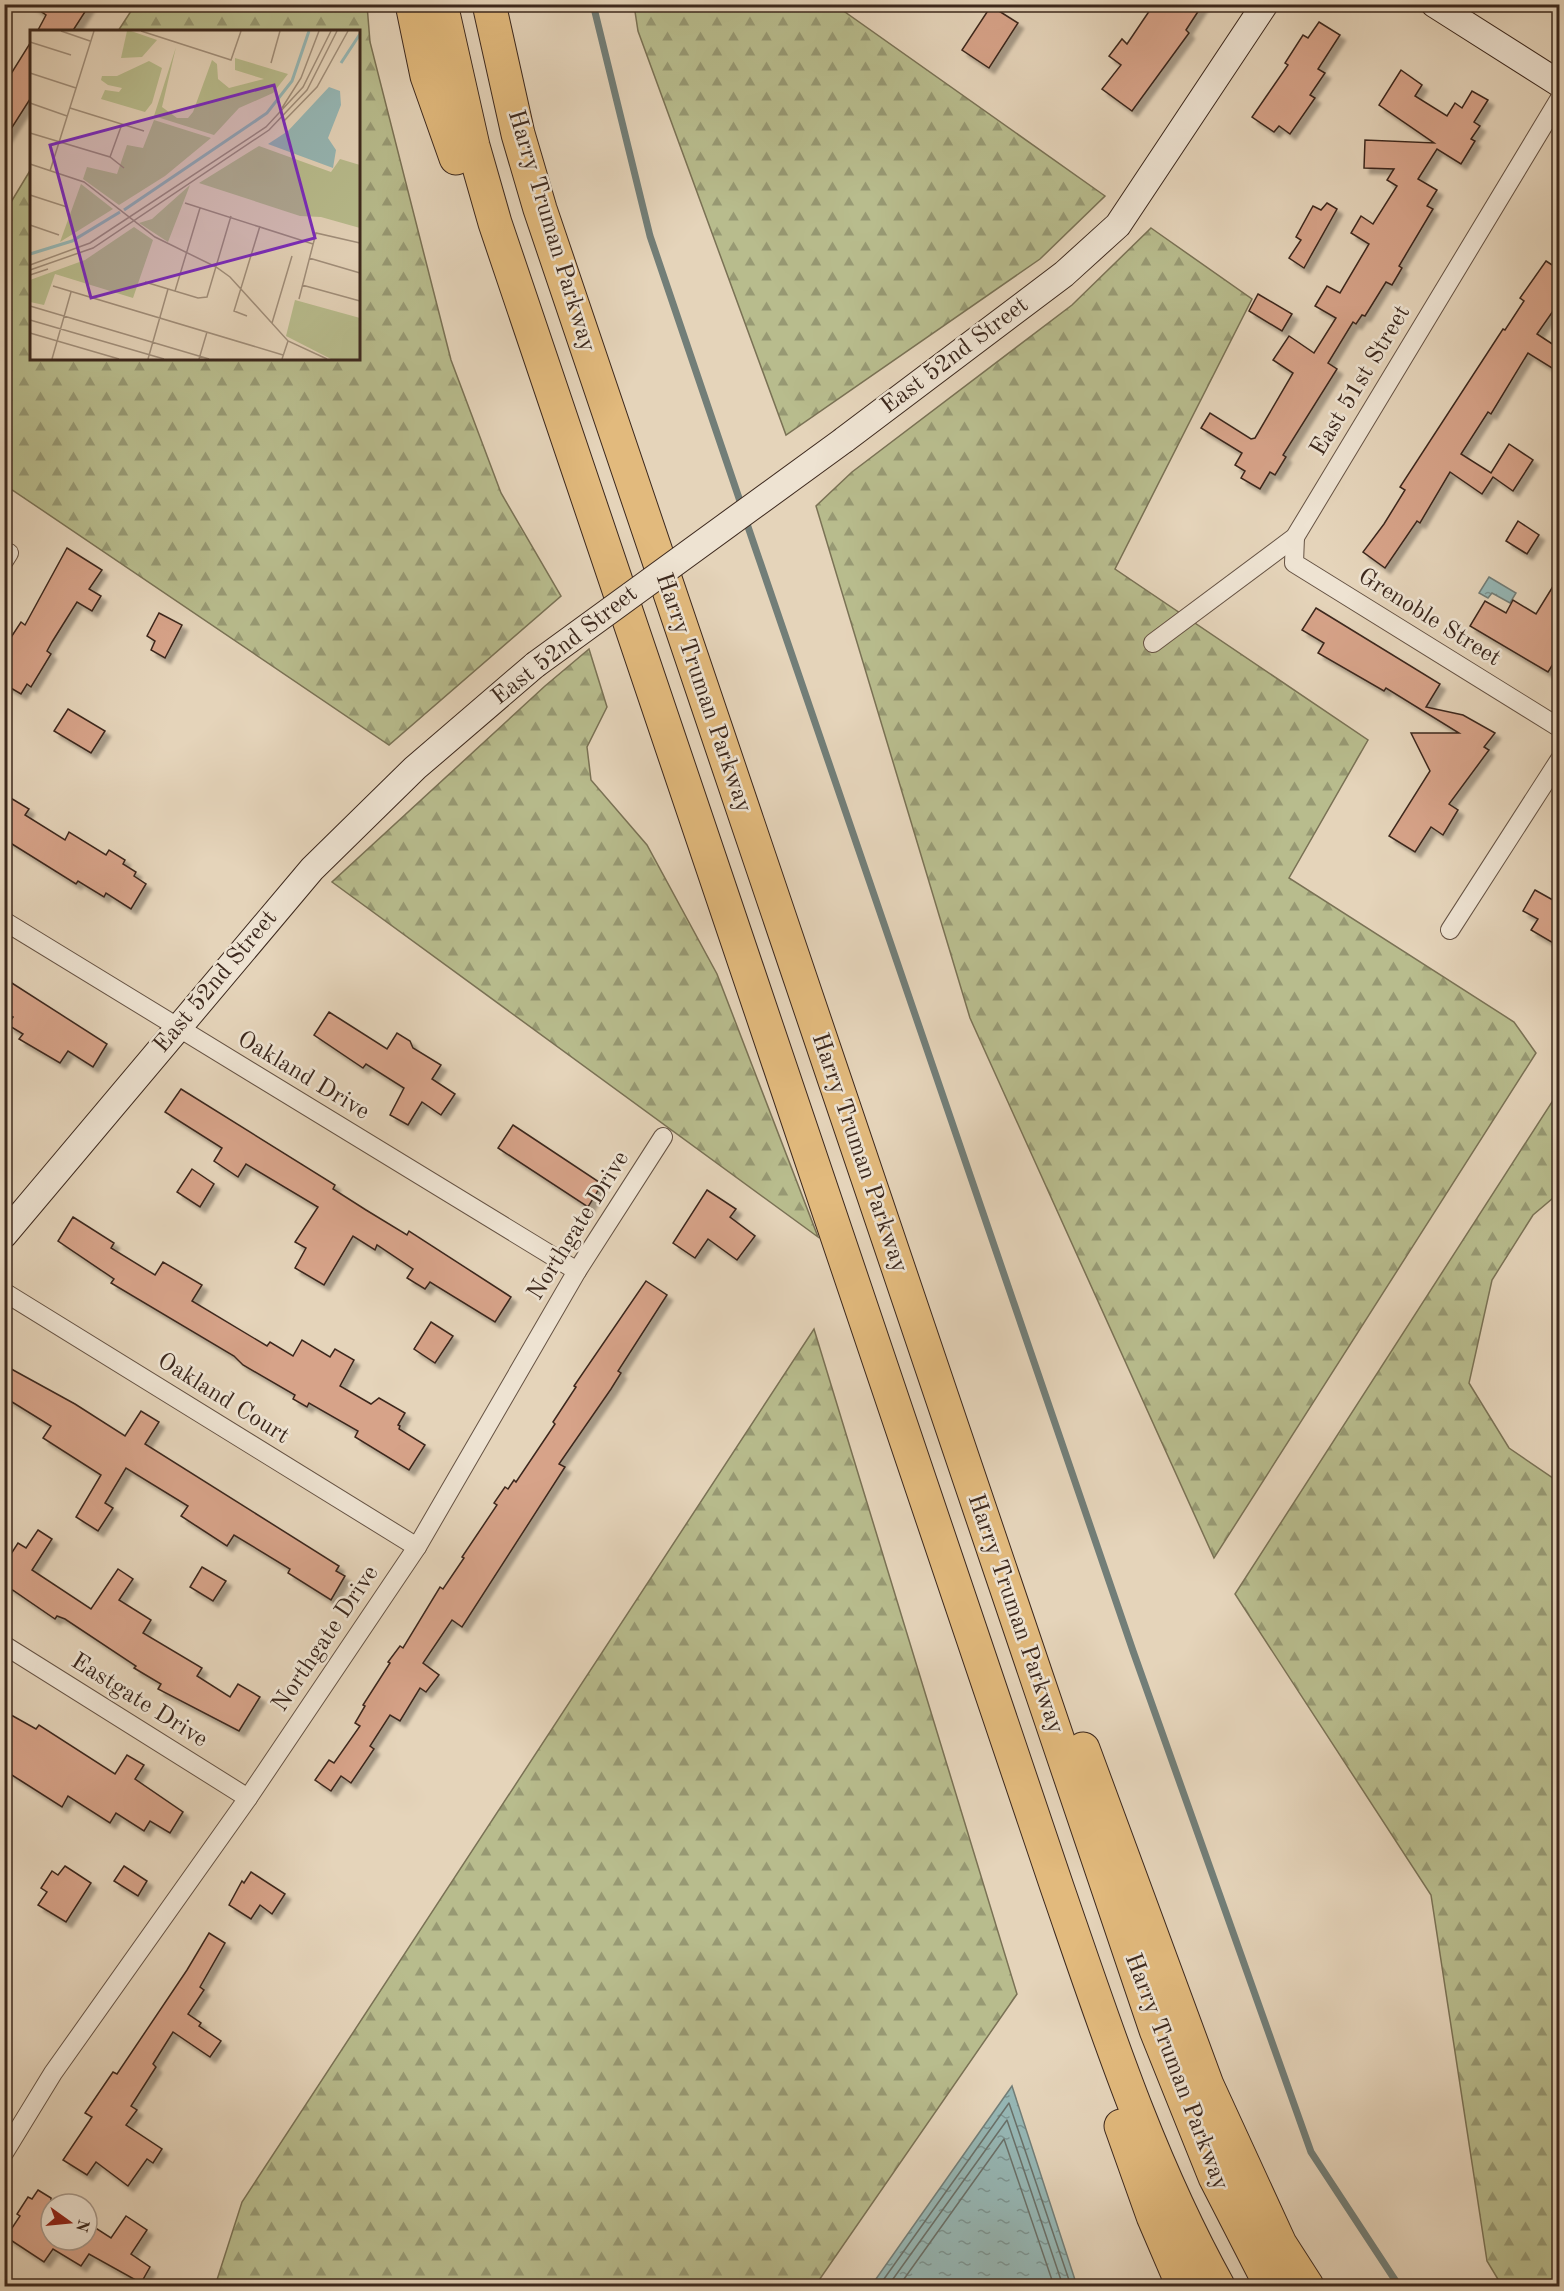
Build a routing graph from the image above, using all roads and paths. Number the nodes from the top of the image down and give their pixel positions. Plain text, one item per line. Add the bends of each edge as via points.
1 (412, 4) edge
2 (441, 4) edge
3 (489, 4) edge
4 (1265, 4) edge
5 (1434, 4) edge
6 (1560, 84) edge
7 (1560, 98) edge
8 (523, 308) junction
9 (1295, 537) junction
10 (1153, 643) dead end
11 (1560, 728) edge
12 (1560, 759) edge
13 (4, 921) edge
14 (1450, 930) dead end
15 (178, 1028) junction
16 (834, 1078) junction
17 (663, 1137) dead end
18 (4, 1235) edge
19 (577, 1271) junction
20 (4, 1292) edge
21 (417, 1547) junction
22 (4, 1645) edge
23 (248, 1798) junction
24 (1057, 1887) junction
25 (4, 2153) edge
26 (1183, 2286) edge
27 (1218, 2286) edge
28 (1272, 2286) edge
29 (1307, 2286) edge

1 - 8 highway via 427,76 468,193
2 - 8 highway, Harry Truman Parkway via 472,146
3 - 16 highway, Harry Truman Parkway via 518,134 540,209
4 - 15 main road, East 52nd Street, bridge via 1118,225 1064,274 535,665 415,768 312,869
5 - 6 main road
7 - 9 street, East 51st Street
8 - 24 highway, Harry Truman Parkway
9 - 10 street, East 51st Street
9 - 11 street, Grenoble Street via 1294,563
12 - 14 street
13 - 15 street, Oakland Drive
15 - 18 main road, East 52nd Street
15 - 19 street, Oakland Drive
16 - 28 highway, Harry Truman Parkway via 1156,2030 1215,2177
16 - 29 highway via 1207,2085 1280,2244
17 - 19 street, Northgate Drive
19 - 21 street, Northgate Drive
20 - 21 street, Oakland Court
21 - 23 street, Northgate Drive
22 - 23 street, Eastgate Drive
23 - 25 street, Northgate Drive via 53,2073
24 - 26 highway via 1127,2148
24 - 27 highway, Harry Truman Parkway via 1141,2123 1172,2197

